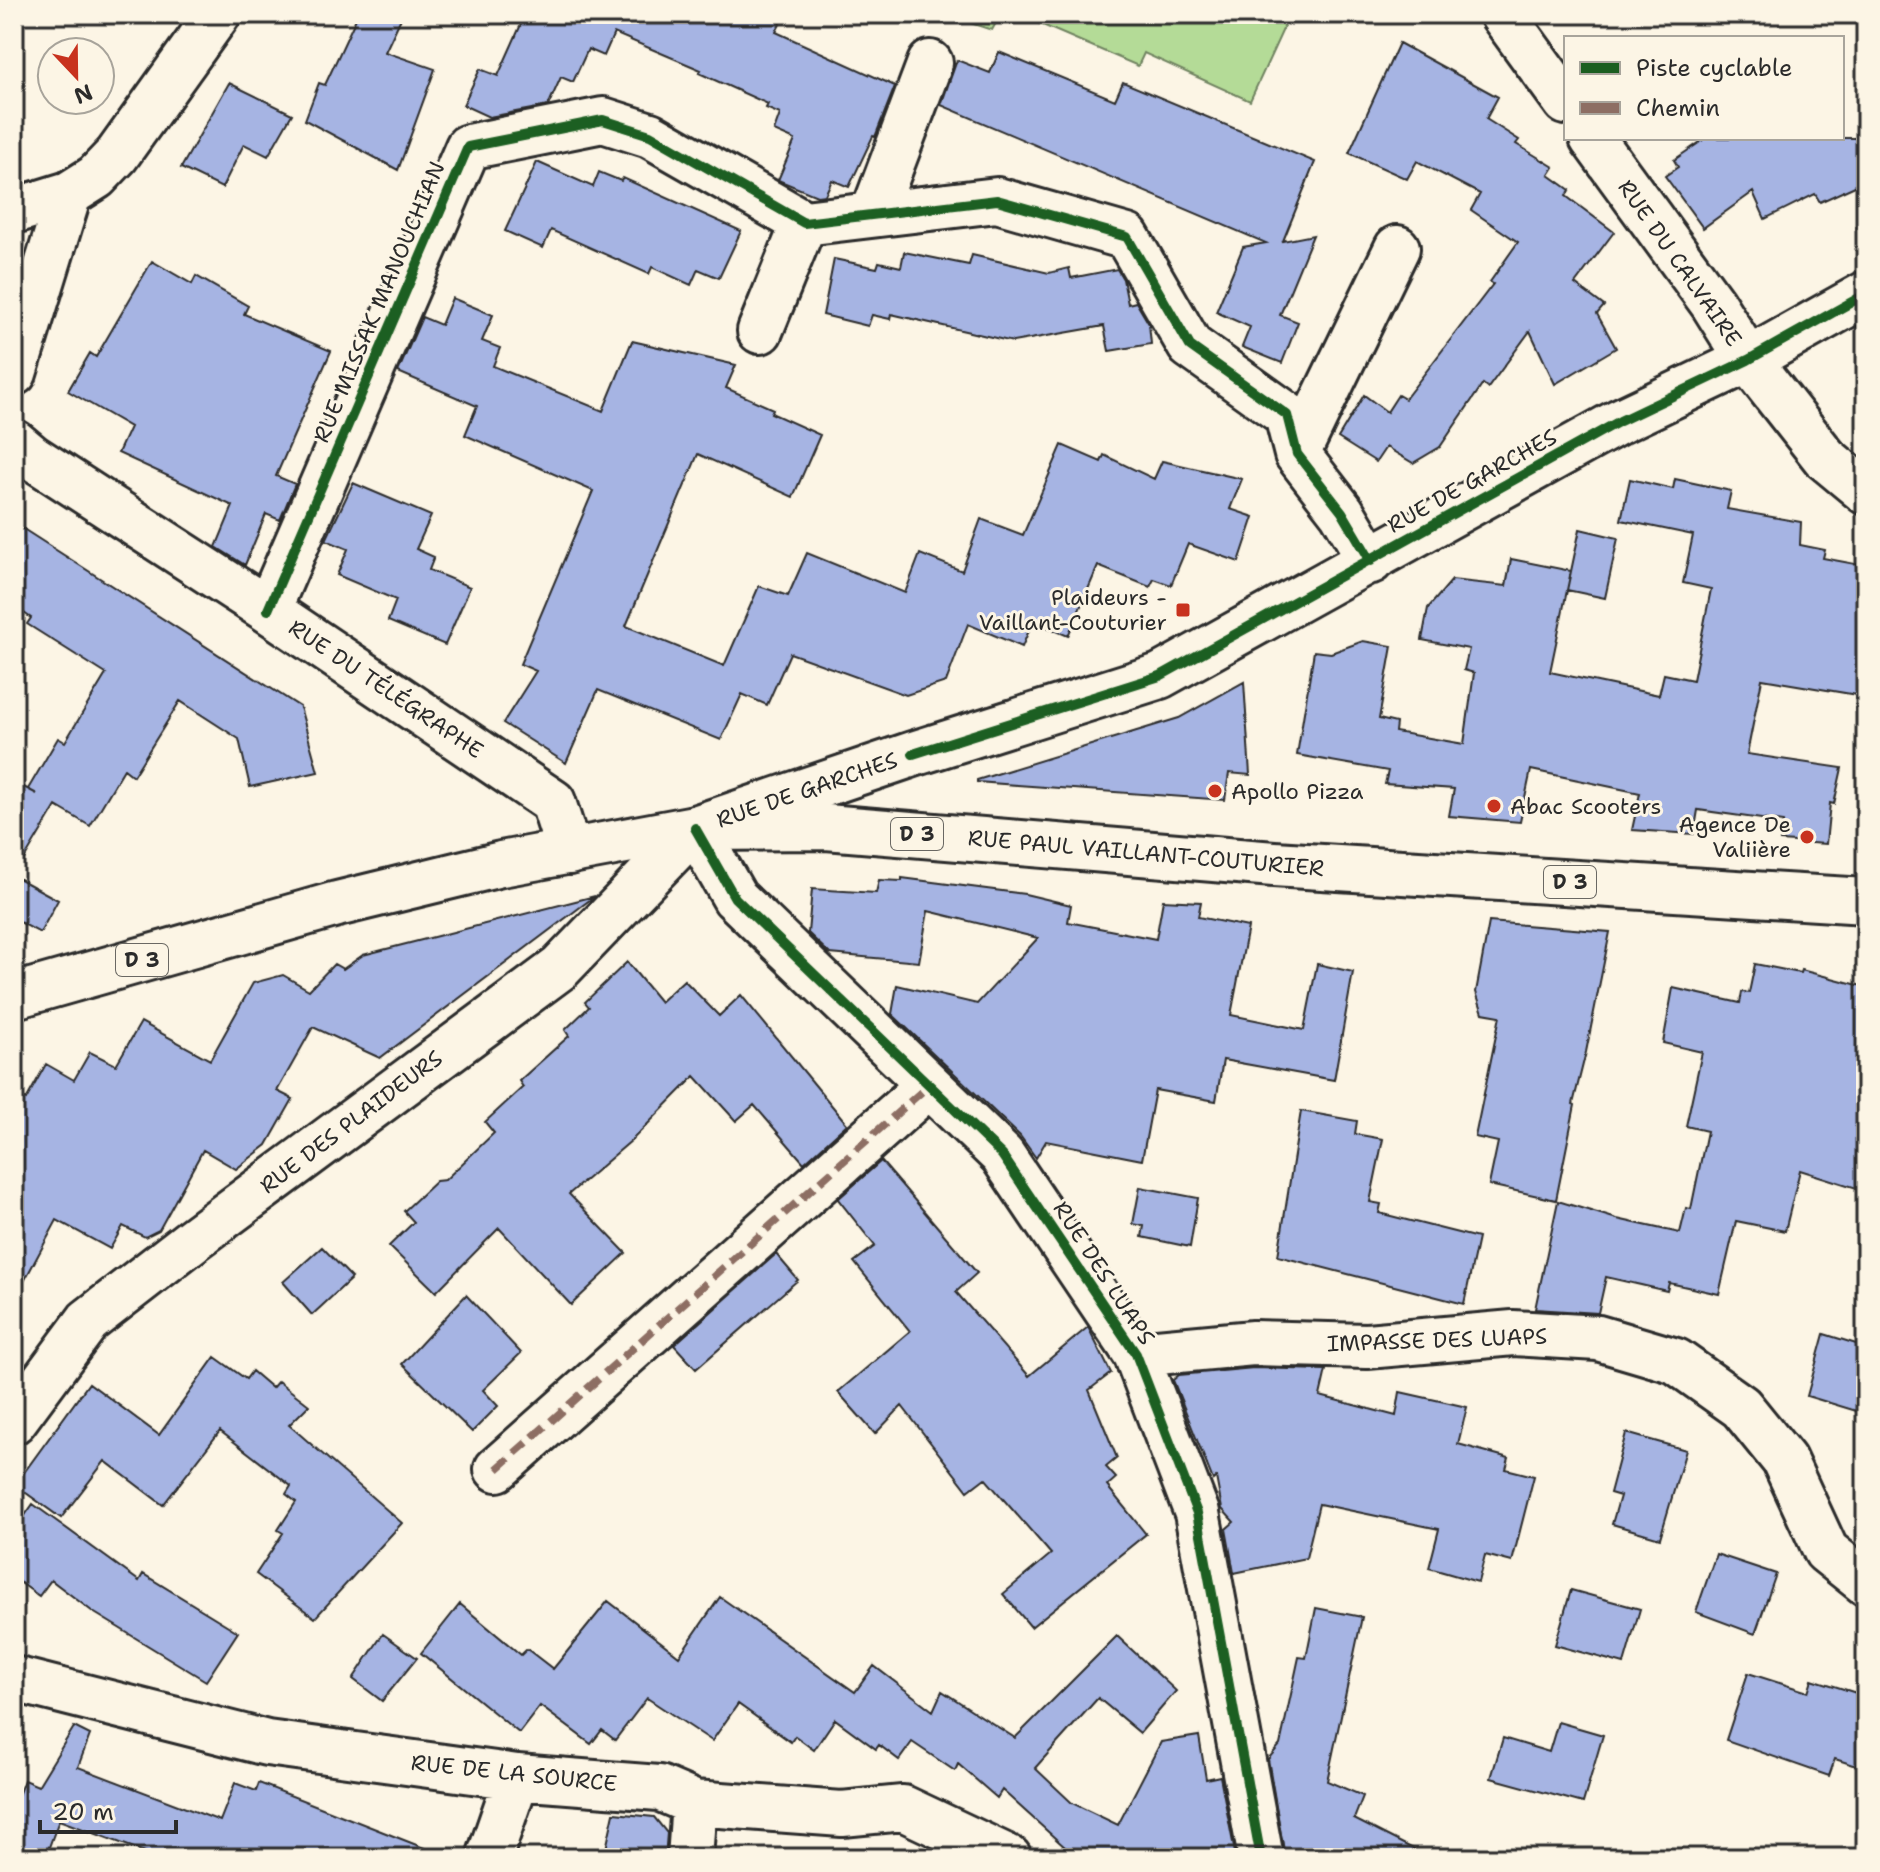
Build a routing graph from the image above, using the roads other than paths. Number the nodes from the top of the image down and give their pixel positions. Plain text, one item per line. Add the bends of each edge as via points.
1 (218, 14) edge
2 (1502, 14) edge
3 (930, 63) dead end
4 (1564, 99) edge
5 (1593, 140) edge
6 (69, 194) junction
7 (14, 211) edge
8 (873, 214) junction
9 (804, 223) junction
10 (1397, 248) dead end
11 (1866, 294) edge
12 (760, 331) dead end
13 (1748, 360) junction
14 (14, 373) edge
15 (14, 442) edge
16 (1297, 454) junction
17 (1866, 492) edge
18 (1371, 561) junction
19 (268, 610) junction
20 (695, 828) junction
21 (569, 852) junction
22 (1866, 901) edge
23 (14, 996) edge
24 (929, 1085) junction
25 (1136, 1354) junction
26 (14, 1421) edge
27 (497, 1469) dead end
28 (1866, 1583) edge
29 (14, 1679) edge
30 (517, 1777) junction
31 (694, 1803) junction
32 (489, 1858) edge
33 (690, 1858) edge
34 (1009, 1858) edge
35 (1261, 1858) edge

1 - 6 street via 117,155
2 - 4 street
3 - 8 street
5 - 13 street, RUE DU CALVAIRE
6 - 7 street
6 - 14 street
8 - 9 street
8 - 16 street via 997,200 1127,237 1190,346 1287,415
9 - 12 street
9 - 19 street, RUE MISSAK MANOUCHIAN via 650,135 603,120 468,147
10 - 16 street
11 - 13 street, RUE DE GARCHES
13 - 17 street, RUE DU CALVAIRE via 1825,458
13 - 18 street, RUE DE GARCHES via 1620,421
15 - 19 street, RUE DU TÉLÉGRAPHE
16 - 18 street via 1342,512
18 - 20 street, RUE DE GARCHES via 1160,676
19 - 21 street, RUE DU TÉLÉGRAPHE via 553,802
20 - 21 street, RUE PAUL VAILLANT-COUTURIER / D 3
20 - 22 street, RUE PAUL VAILLANT-COUTURIER / D 3 via 826,827 1259,863
20 - 24 street, RUE DES LUAPS via 735,898
20 - 26 street, RUE DES PLAIDEURS via 560,968 88,1321
21 - 23 street, RUE PAUL VAILLANT-COUTURIER / D 3 via 337,904
24 - 25 street, RUE DES LUAPS via 1002,1155
24 - 27 street
25 - 28 street, IMPASSE DES LUAPS via 1253,1343 1367,1346 1513,1333 1598,1338 1676,1361 1741,1407 1784,1460 1826,1551
25 - 35 street, RUE DES LUAPS via 1197,1513
29 - 30 street, RUE DE LA SOURCE via 267,1743
30 - 31 street, RUE DE LA SOURCE via 659,1788
30 - 32 street
31 - 33 street
31 - 34 street, RUE DE LA SOURCE via 842,1814 903,1808

